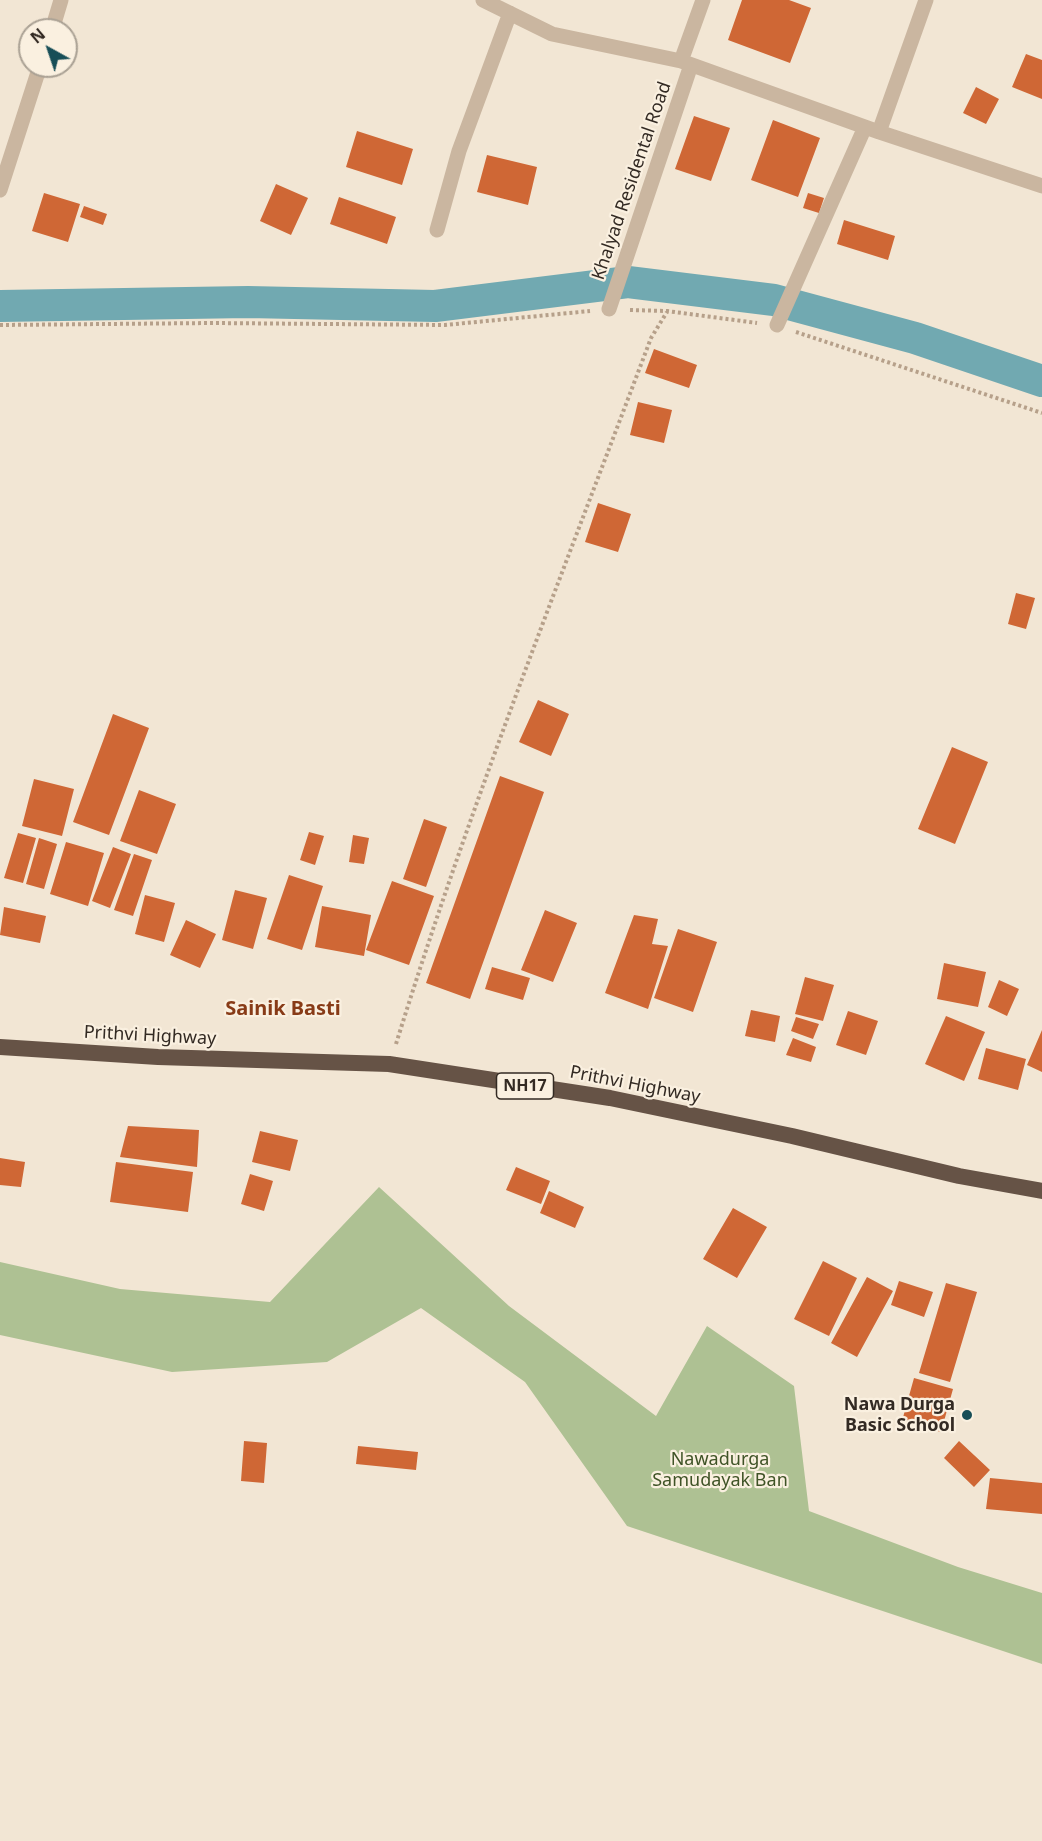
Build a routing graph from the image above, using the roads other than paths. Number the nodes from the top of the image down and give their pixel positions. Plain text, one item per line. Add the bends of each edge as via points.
1 (62, 0) edge
2 (483, 0) edge
3 (704, 0) edge
4 (926, 0) edge
5 (510, 13) junction
6 (56, 18) edge
7 (686, 63) junction
8 (36, 78) edge
9 (872, 129) junction
10 (1042, 186) edge
11 (0, 190) edge
12 (437, 230) dead end
13 (609, 309) road end
14 (777, 325) road end
15 (0, 1047) edge
16 (1042, 1191) edge

1 - 6 street
2 - 5 street, Khalyad Residental Road
3 - 7 street, Khalyad Residental Road
4 - 9 street
5 - 7 street, Khalyad Residental Road via 552,34
5 - 12 street via 459,151
7 - 9 street, Khalyad Residental Road
7 - 13 street, Khalyad Residental Road
8 - 11 street
9 - 10 street, Khalyad Residental Road
9 - 14 street
15 - 16 highway, Prithvi Highway / NH17 via 158,1057 389,1064 610,1098

